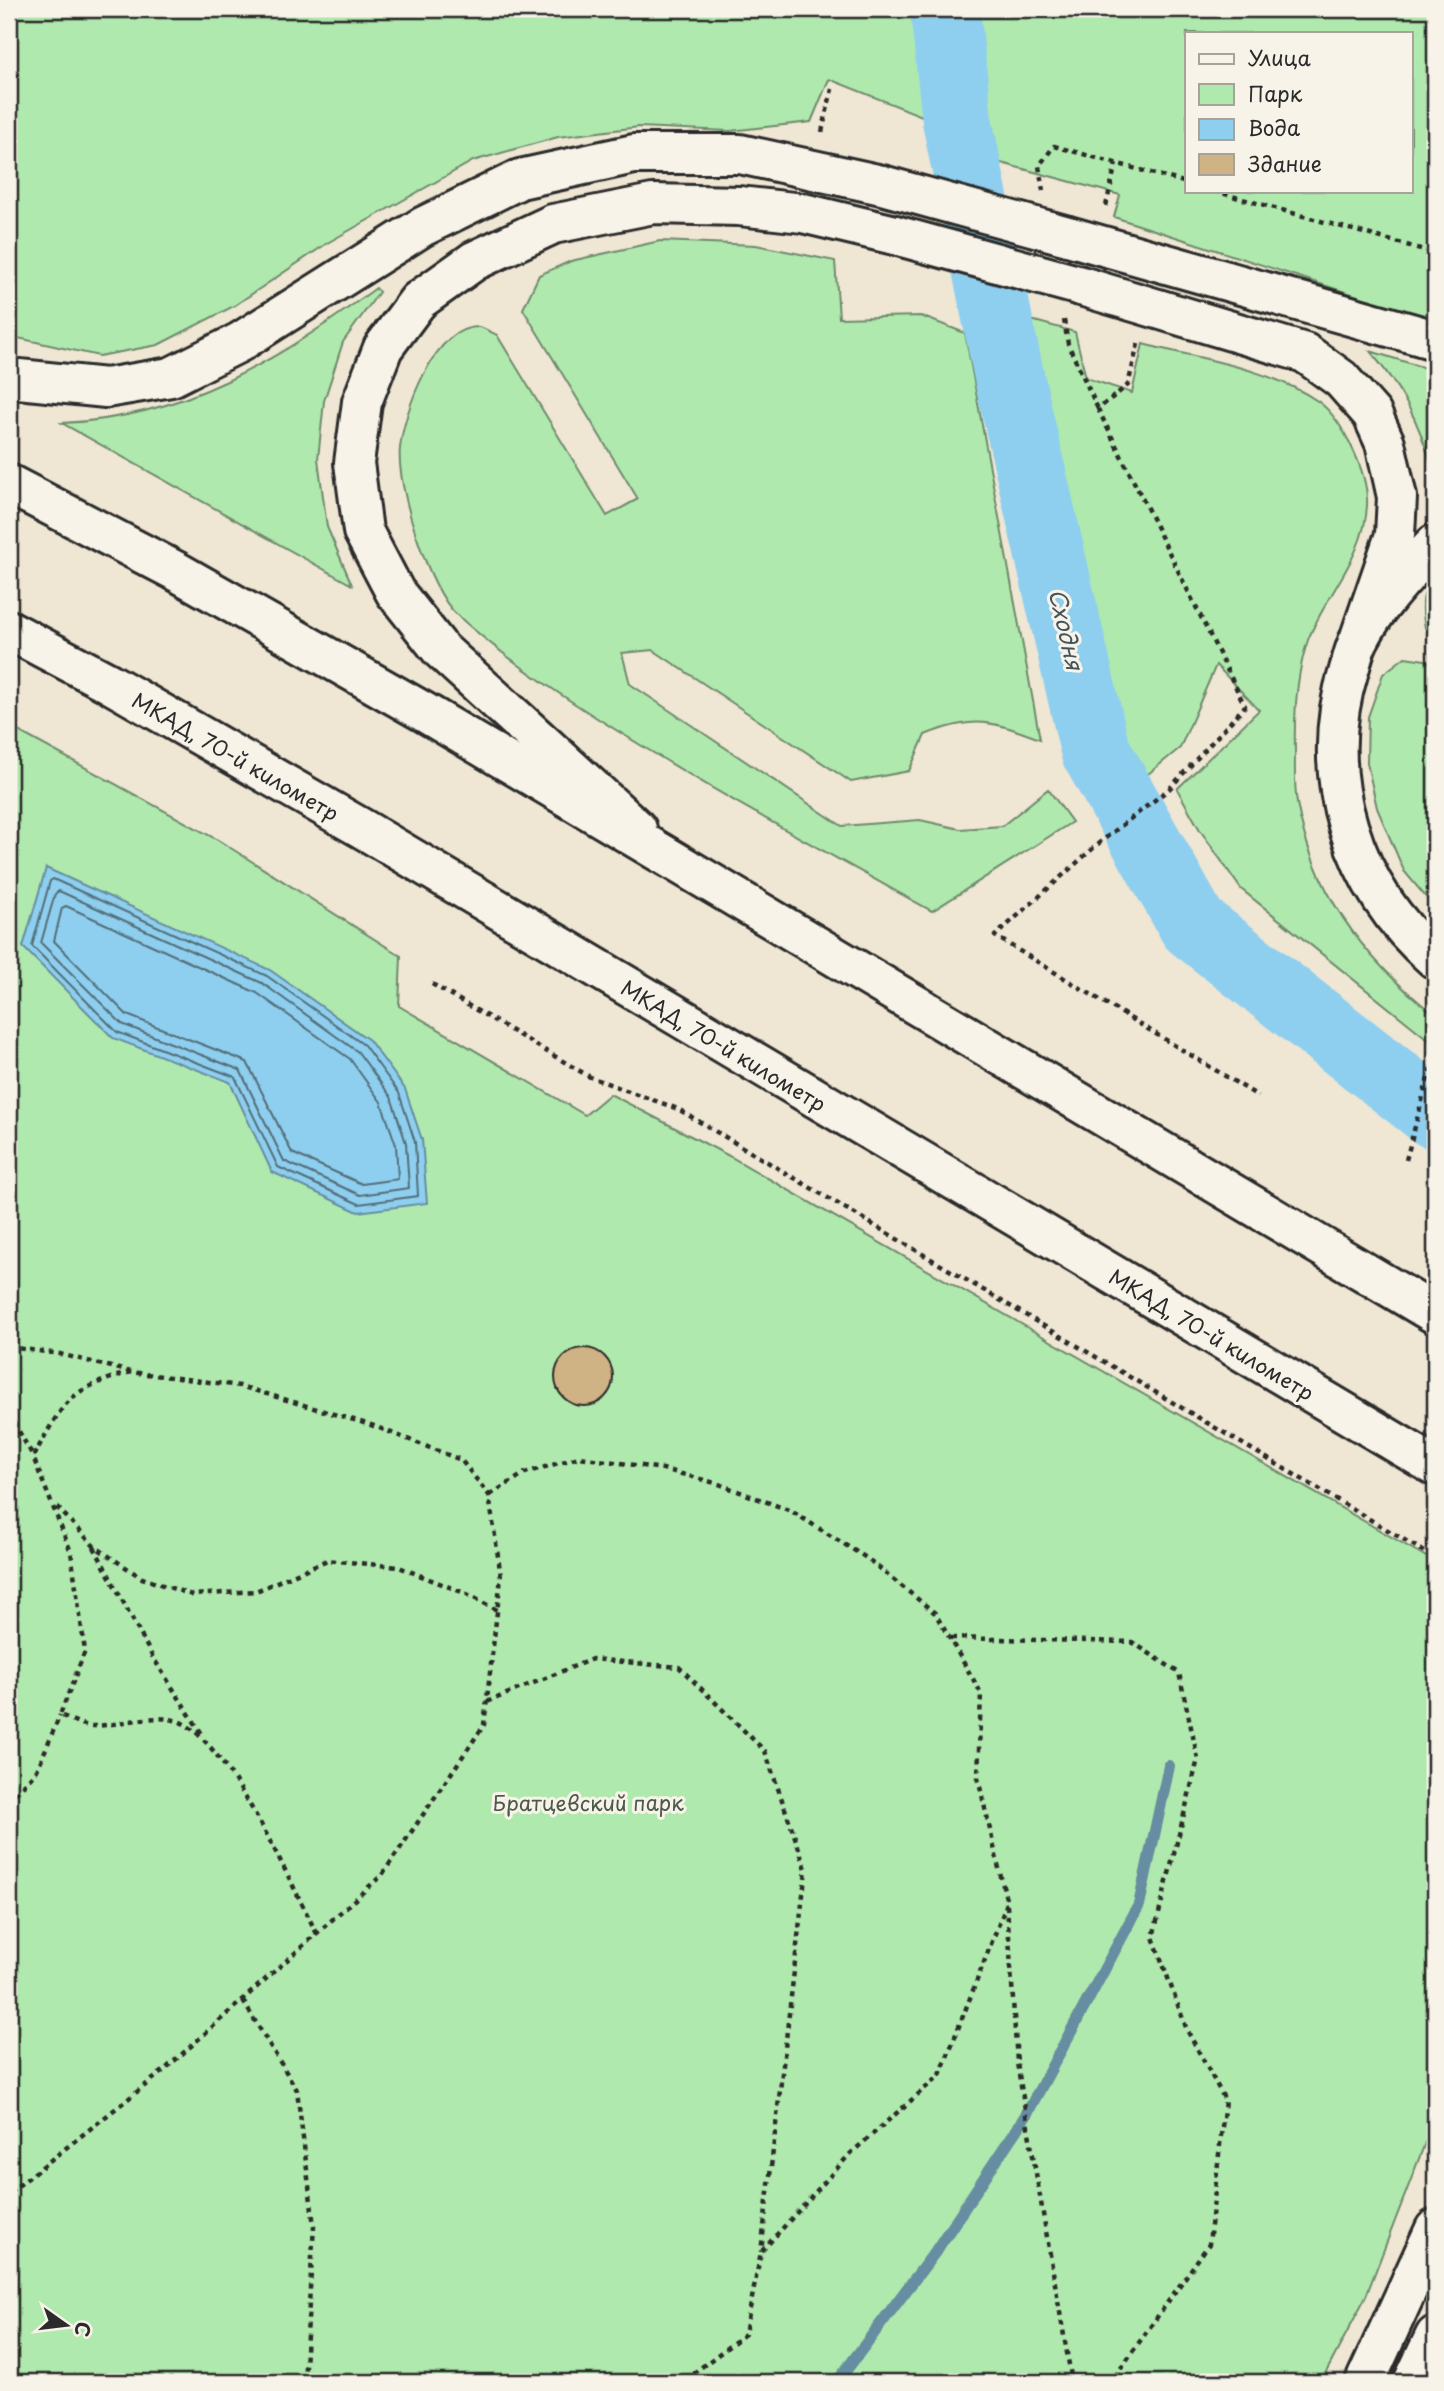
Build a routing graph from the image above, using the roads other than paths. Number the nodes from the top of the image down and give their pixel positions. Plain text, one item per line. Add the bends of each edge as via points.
1 (1435, 340) edge
2 (9, 378) edge
3 (9, 484) edge
4 (1435, 544) edge
5 (9, 630) edge
6 (1359, 640) junction
7 (673, 861) junction
8 (1435, 960) edge
9 (1435, 1314) edge
10 (1435, 1466) edge
11 (1435, 2229) edge
12 (1435, 2336) edge
13 (1365, 2382) edge
14 (1413, 2382) edge

1 - 2 main road, bridge via 882,185 740,153 634,154 520,179 422,227 240,342 171,376 106,388
3 - 7 main road via 198,583
4 - 6 main road via 1396,586
5 - 10 main road, МКАД, 70-й километр via 363,829
6 - 7 main road, bridge via 1395,535 1397,497 1385,443 1372,414 1341,379 1305,354 1081,286 803,213 653,204 552,224 474,261 418,301 383,348 362,402 354,463 363,531 395,592 441,650
6 - 8 main road via 1336,728 1337,785 1365,871 1390,911
7 - 9 main road
11 - 13 main road
12 - 14 main road

